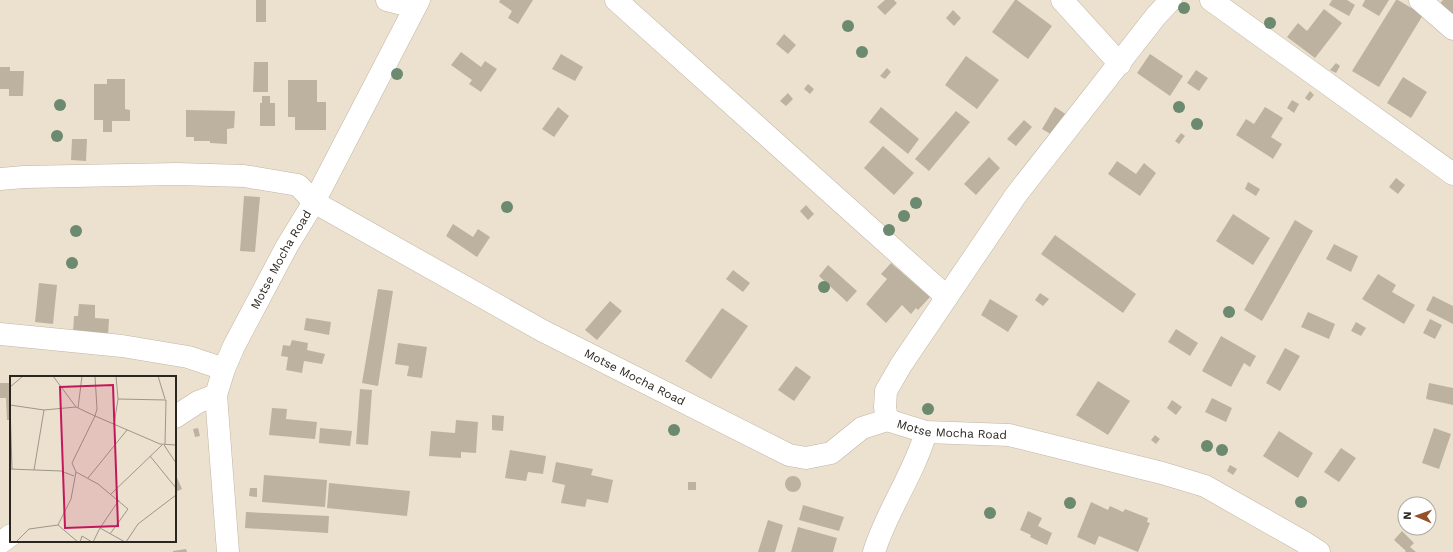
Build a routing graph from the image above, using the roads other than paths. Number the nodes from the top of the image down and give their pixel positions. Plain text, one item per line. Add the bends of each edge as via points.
1 (387, 0) edge
2 (616, 0) edge
3 (1062, 0) edge
4 (1171, 0) edge
5 (1211, 0) edge
6 (1420, 0) edge
7 (417, 3) edge
8 (1453, 29) edge
9 (1120, 64) junction
10 (1453, 174) edge
11 (0, 179) edge
12 (314, 202) junction
13 (947, 297) junction
14 (0, 334) edge
15 (224, 369) junction
16 (216, 395) junction
17 (176, 416) edge
18 (886, 420) junction
19 (926, 432) junction
20 (10, 536) edge
21 (0, 543) edge
22 (228, 552) edge
23 (874, 552) edge
24 (1319, 552) edge

1 - 7 street
2 - 13 street
3 - 9 street
4 - 9 street
5 - 10 street
6 - 8 street
7 - 12 street
9 - 13 street via 1016,195
11 - 12 street via 177,174 244,176 298,185
12 - 15 street, Motse Mocha Road via 287,246 237,339
12 - 18 street, Motse Mocha Road via 543,331 788,455 806,458 831,453 862,428
13 - 18 street via 886,391
14 - 15 street via 130,347 188,357
15 - 16 street, Motse Mocha Road
16 - 17 street via 198,402
16 - 22 street, Motse Mocha Road
18 - 19 street, Motse Mocha Road
19 - 23 street via 920,451 880,533
19 - 24 street, Motse Mocha Road via 1008,435 1205,486
20 - 21 street

